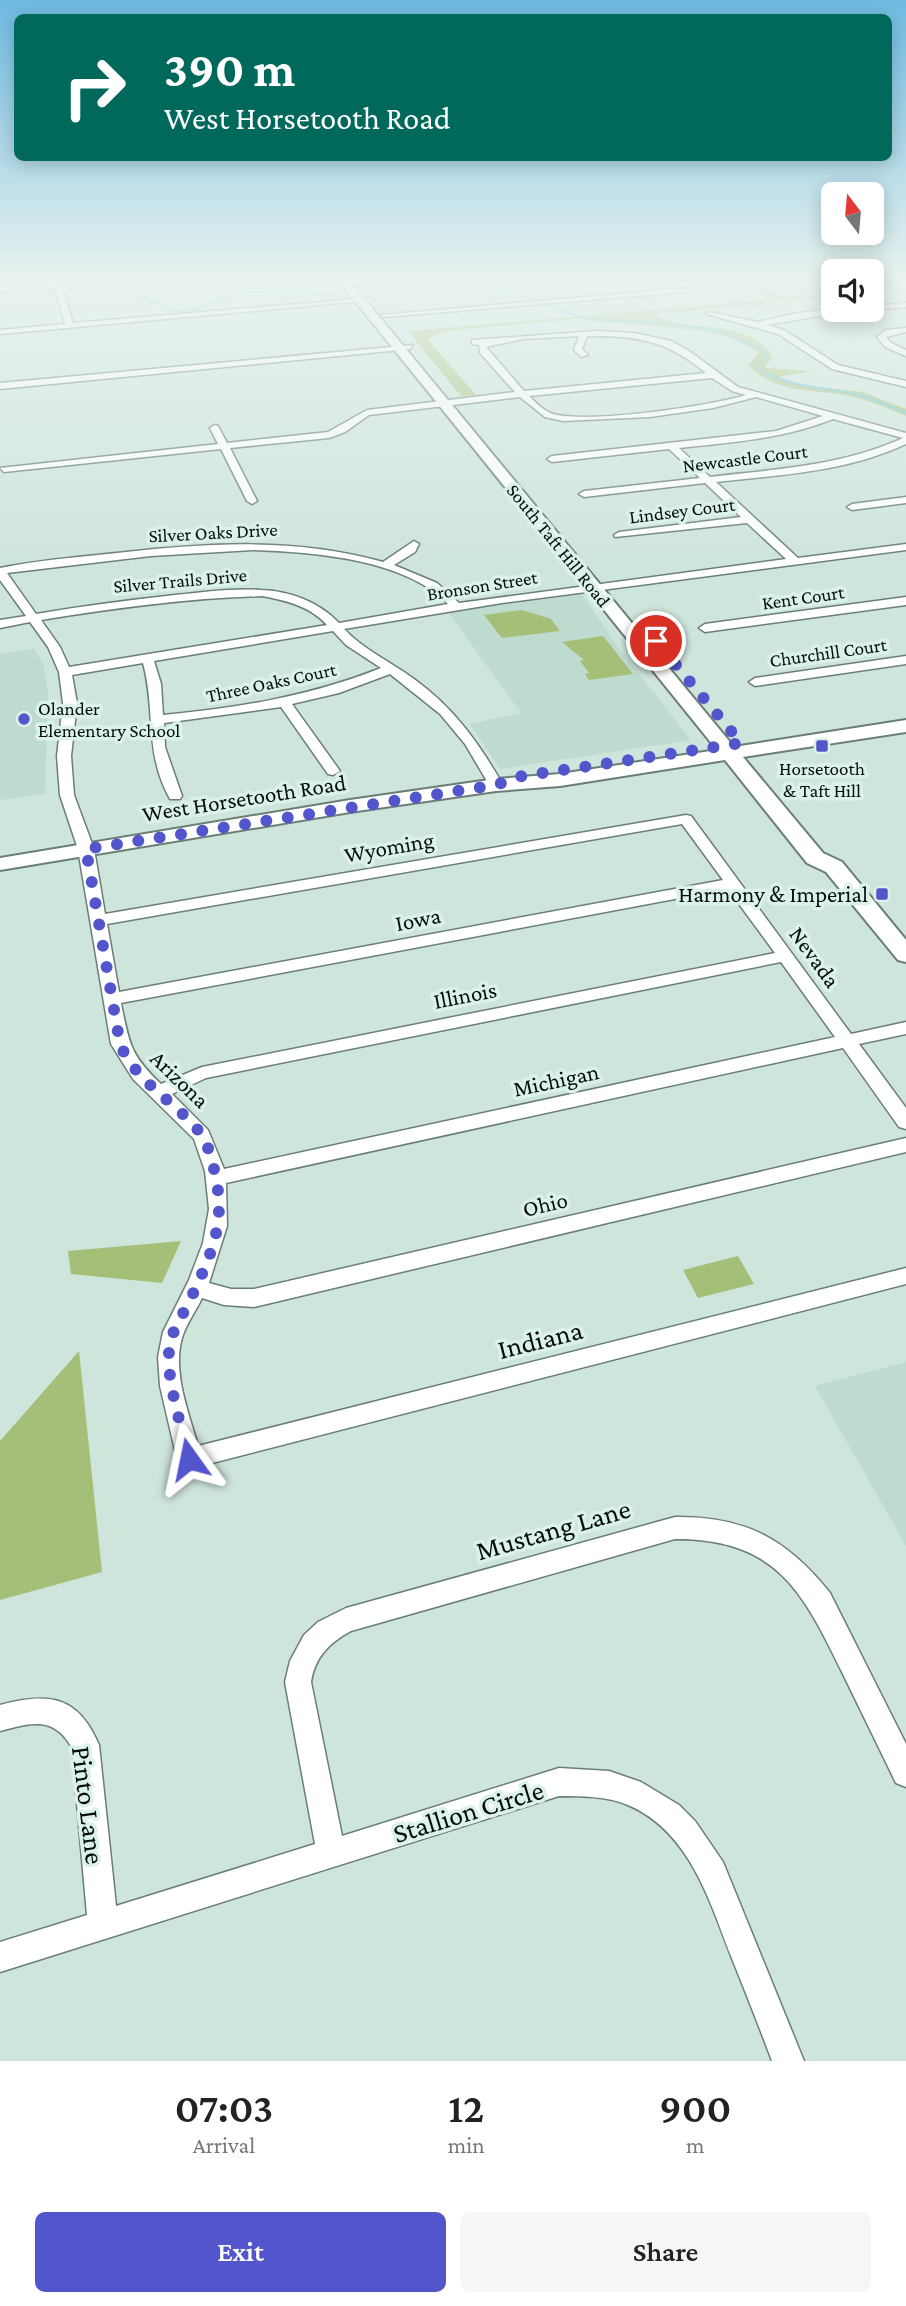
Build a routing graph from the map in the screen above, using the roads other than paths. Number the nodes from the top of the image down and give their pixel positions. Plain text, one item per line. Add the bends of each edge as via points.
1 (104, 376) edge
2 (427, 376) edge
3 (507, 376) edge
4 (700, 376) edge
5 (714, 376) edge
6 (867, 376) edge
7 (906, 383) edge
8 (0, 386) edge
9 (523, 393) junction
10 (754, 395) junction
11 (449, 402) junction
12 (831, 416) junction
13 (215, 428) dead end
14 (906, 438) edge
15 (225, 446) junction
16 (671, 446) junction
17 (552, 458) dead end
18 (4, 470) dead end
19 (708, 480) junction
20 (584, 494) dead end
21 (251, 500) dead end
22 (906, 500) edge
23 (852, 507) dead end
24 (750, 519) junction
25 (619, 535) dead end
26 (414, 544) dead end
27 (900, 547) edge
28 (906, 559) edge
29 (795, 561) junction
30 (385, 566) junction
31 (0, 572) edge
32 (601, 586) junction
33 (906, 601) edge
34 (456, 606) junction
35 (35, 619) junction
36 (0, 624) edge
37 (337, 627) junction
38 (705, 628) dead end
39 (148, 660) junction
40 (906, 660) edge
41 (391, 669) junction
42 (65, 672) junction
43 (755, 682) dead end
44 (285, 703) junction
45 (906, 717) edge
46 (156, 719) junction
47 (906, 726) edge
48 (735, 748) junction
49 (333, 771) dead end
50 (496, 785) junction
51 (175, 796) dead end
52 (686, 819) joint
53 (86, 849) junction
54 (0, 864) edge
55 (733, 883) junction
56 (99, 920) junction
57 (906, 955) edge
58 (786, 956) junction
59 (112, 999) junction
60 (906, 1028) edge
61 (848, 1041) junction
62 (158, 1093) junction
63 (906, 1122) edge
64 (906, 1145) edge
65 (216, 1178) junction
66 (906, 1276) edge
67 (196, 1287) junction
68 (189, 1459) joint
69 (0, 1718) edge
70 (906, 1773) edge
71 (331, 1853) junction
72 (103, 1924) junction
73 (0, 1957) edge
74 (788, 2061) edge

1 - 8 street
2 - 11 main road, South Taft Hill Road
3 - 9 street
4 - 9 street
5 - 10 street
6 - 7 street
9 - 10 street via 556,420 717,406
9 - 11 street
10 - 12 street
11 - 15 street via 367,413 335,433
11 - 32 main road, South Taft Hill Road
12 - 14 street
12 - 16 street via 776,434
13 - 15 street
14 - 19 street, Newcastle Court via 876,454 825,467
15 - 18 street
15 - 21 street
16 - 17 street
16 - 19 street
19 - 20 street, Newcastle Court
19 - 24 street
22 - 23 street
24 - 25 street, Lindsey Court
24 - 29 street
26 - 30 street
27 - 28 street
27 - 29 street, Bronson Street
29 - 32 street, Bronson Street
30 - 31 street, Silver Oaks Drive via 316,549 250,544
30 - 34 street, Silver Oaks Drive via 428,581
31 - 35 street, Arizona
32 - 34 street, Bronson Street
32 - 48 main road, South Taft Hill Road
33 - 38 street, Kent Court
34 - 37 street, Bronson Street
35 - 36 street, Silver Trails Drive
35 - 37 street, Silver Trails Drive via 98,607 246,593 305,603
35 - 42 street, Arizona
37 - 39 street, Bronson Street
37 - 41 street, Silver Trails Drive via 350,642
39 - 42 street, Bronson Street
39 - 46 street via 155,684
40 - 43 street, Churchill Court
41 - 44 street, Three Oaks Court
41 - 50 street, Silver Trails Drive via 429,696 460,727
42 - 53 street, Arizona via 70,703 64,756 67,795
44 - 46 street, Three Oaks Court
44 - 49 street
45 - 48 main road, West Horsetooth Road
46 - 51 street via 162,763
47 - 48 main road, West Horsetooth Road
48 - 50 main road, West Horsetooth Road via 531,785
48 - 57 main road, South Taft Hill Road via 815,858 834,867
50 - 53 main road, West Horsetooth Road
52 - 55 street, Nevada
52 - 56 street, Wyoming
53 - 54 main road, West Horsetooth Road
53 - 56 street, Arizona
55 - 58 street, Nevada
55 - 59 street, Iowa
56 - 59 street, Arizona
58 - 61 street, Nevada
58 - 62 street, Illinois via 202,1073
59 - 62 street, Arizona via 125,1057
60 - 61 street, Michigan
61 - 63 street, Nevada
61 - 65 street, Michigan
62 - 65 street, Arizona via 199,1131
64 - 67 street, Ohio via 254,1298 214,1296
65 - 67 street, Arizona via 218,1232
66 - 68 street, Indiana
67 - 68 street, Arizona via 176,1325 169,1365
69 - 72 street, Pinto Lane via 40,1709 57,1712 78,1729 85,1745
70 - 71 street, Mustang Lane via 821,1602 805,1579 748,1537 723,1530 675,1528 346,1620 316,1640 305,1655 298,1682
71 - 72 street, Stallion Circle
71 - 74 street, Stallion Circle via 559,1782 588,1780 641,1795 684,1828 703,1853
72 - 73 street, Stallion Circle

